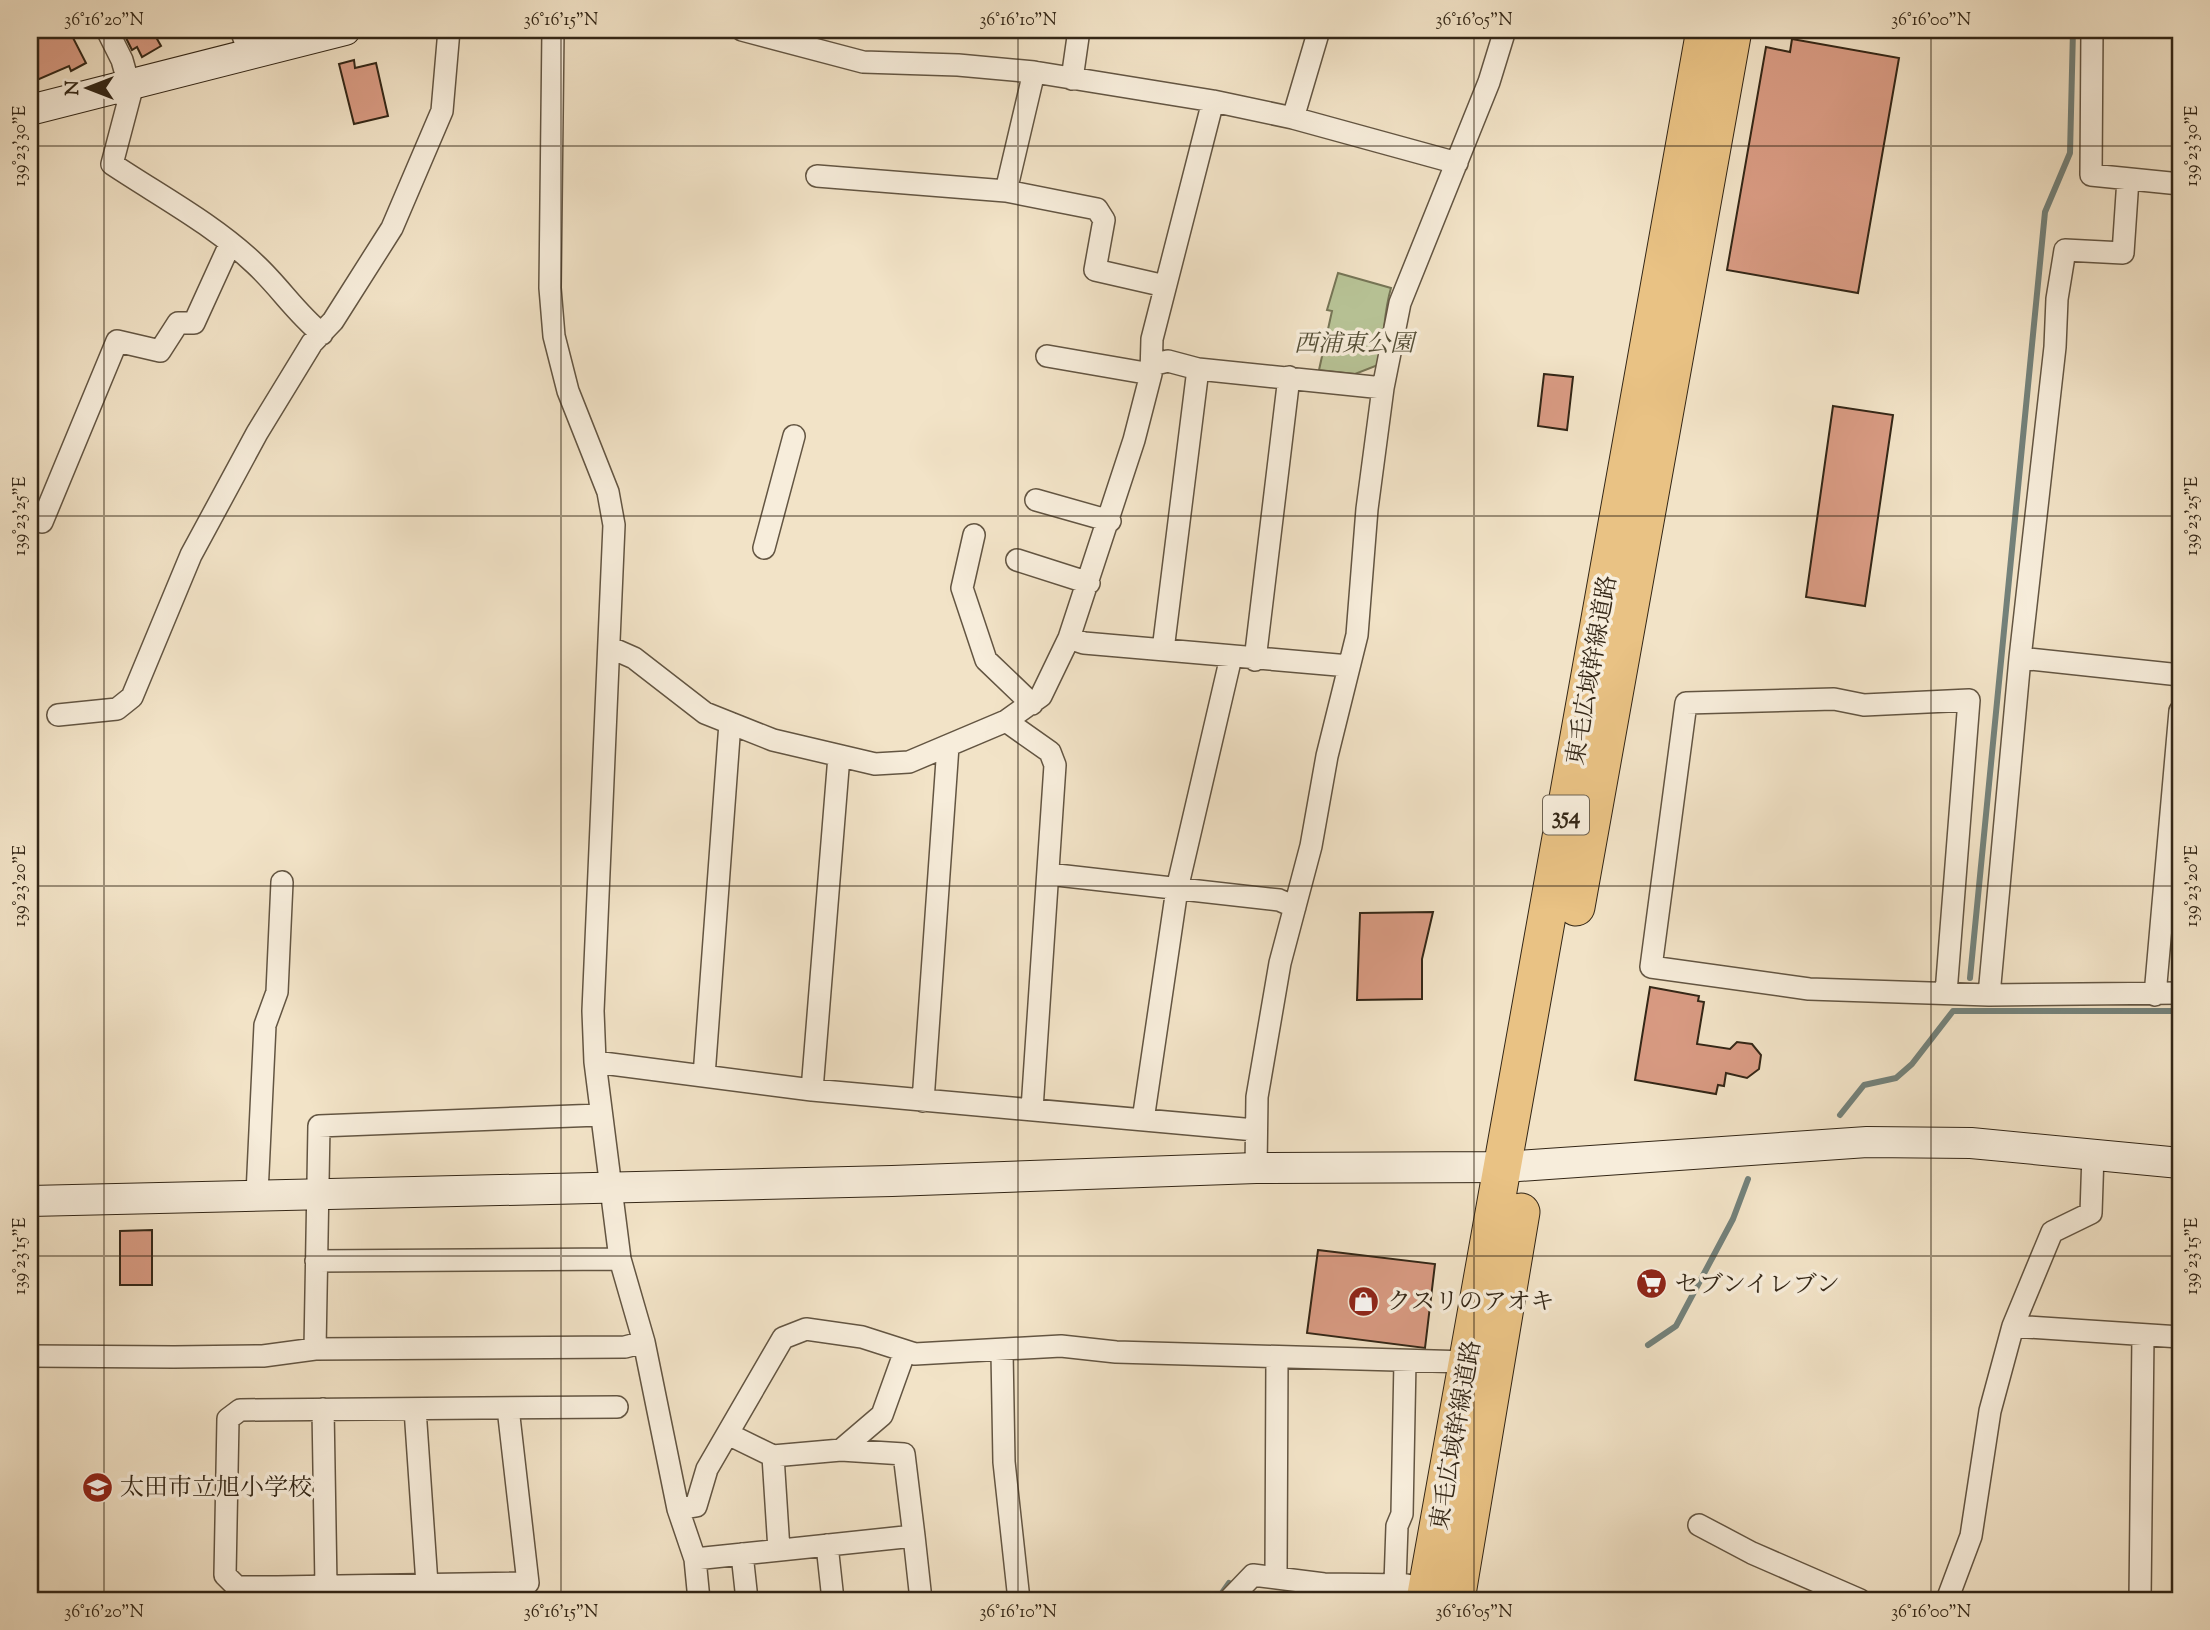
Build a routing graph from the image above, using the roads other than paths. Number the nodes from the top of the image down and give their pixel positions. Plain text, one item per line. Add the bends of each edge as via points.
1 (107, 30) edge
2 (345, 30) edge
3 (449, 30) edge
4 (554, 30) edge
5 (741, 30) edge
6 (1079, 30) edge
7 (1319, 30) edge
8 (1505, 30) edge
9 (1705, 30) edge
10 (1734, 30) edge
11 (2092, 30) edge
12 (245, 41) edge
13 (1034, 72) junction
14 (1072, 79) junction
15 (130, 82) junction
16 (1213, 101) junction
17 (30, 110) edge
18 (1293, 118) junction
19 (1457, 163) junction
20 (817, 176) dead end
21 (2128, 179) junction
22 (2180, 184) edge
23 (1006, 191) junction
24 (230, 244) junction
25 (1165, 286) junction
26 (322, 334) junction
27 (1047, 356) dead end
28 (1198, 369) junction
29 (1151, 370) junction
30 (1289, 377) junction
31 (1383, 388) junction
32 (794, 436) dead end
33 (1036, 500) dead end
34 (1110, 521) junction
35 (42, 522) dead end
36 (974, 535) dead end
37 (764, 548) dead end
38 (1017, 560) dead end
39 (1089, 583) junction
40 (1069, 638) junction
41 (609, 647) junction
42 (1163, 650) junction
43 (1231, 657) junction
44 (2020, 659) junction
45 (1255, 660) junction
46 (1349, 666) junction
47 (2180, 675) edge
48 (1032, 704) junction
49 (2180, 711) edge
50 (58, 715) dead end
51 (1006, 721) junction
52 (730, 723) junction
53 (948, 746) junction
54 (839, 756) junction
55 (1048, 874) junction
56 (282, 882) dead end
57 (1177, 889) junction
58 (1295, 907) junction
59 (1946, 993) junction
60 (2180, 993) edge
61 (1989, 995) junction
62 (2155, 995) junction
63 (595, 1062) junction
64 (704, 1076) junction
65 (812, 1090) junction
66 (923, 1101) junction
67 (1032, 1109) junction
68 (600, 1115) junction
69 (1143, 1120) junction
70 (1255, 1130) junction
71 (2093, 1154) junction
72 (2180, 1163) edge
73 (1516, 1166) junction
74 (1256, 1168) junction
75 (610, 1186) junction
76 (318, 1193) junction
77 (257, 1194) junction
78 (30, 1201) edge
79 (620, 1259) junction
80 (316, 1261) junction
81 (2013, 1326) junction
82 (2143, 1335) junction
83 (2180, 1337) edge
84 (644, 1342) junction
85 (315, 1349) junction
86 (905, 1351) junction
87 (1002, 1352) junction
88 (30, 1356) edge
89 (1277, 1357) junction
90 (1405, 1361) junction
91 (1468, 1362) junction
92 (617, 1407) dead end
93 (508, 1408) junction
94 (323, 1409) junction
95 (415, 1409) junction
96 (728, 1434) junction
97 (841, 1450) junction
98 (773, 1456) junction
99 (678, 1508) junction
100 (1699, 1525) dead end
101 (914, 1536) junction
102 (827, 1545) junction
103 (779, 1550) junction
104 (742, 1554) junction
105 (695, 1559) junction
106 (1276, 1576) junction
107 (427, 1584) junction
108 (327, 1586) junction
109 (1426, 1593) edge
110 (277, 1594) edge
111 (699, 1600) edge
112 (747, 1600) edge
113 (833, 1600) edge
114 (921, 1600) edge
115 (1019, 1600) edge
116 (1229, 1600) edge
117 (1860, 1600) edge
118 (1947, 1600) edge
119 (2140, 1600) edge

1 - 15 street
2 - 12 street
3 - 26 street via 442,111 392,228
4 - 41 street via 550,288 554,336 568,391 608,492 614,525
5 - 13 street via 863,62
6 - 14 street
7 - 18 street
8 - 19 street
9 - 73 highway, 東毛広域幹線道路 / 354
10 - 73 highway, 東毛広域幹線道路 / 354
11 - 21 street via 2089,170 2095,177
12 - 15 street
13 - 14 street
13 - 23 street
14 - 16 street
15 - 17 street
15 - 24 street via 112,164
16 - 18 street
16 - 25 street
18 - 19 street
19 - 31 street via 1409,275
20 - 23 street
21 - 22 street
21 - 44 street via 2123,253 2065,250 2056,299
23 - 25 street via 1097,209 1104,219 1095,270
24 - 26 street via 256,264 300,316
24 - 35 street via 194,323 178,323 160,351 117,341
25 - 29 street via 1152,339
26 - 50 street via 257,433 191,555 132,696 117,709
27 - 29 street
28 - 29 street via 1168,362
28 - 30 street
28 - 42 street
29 - 34 street
30 - 31 street
30 - 45 street
31 - 46 street via 1357,635
32 - 37 street
33 - 34 street
34 - 39 street
36 - 48 street via 962,588 986,660
38 - 39 street
39 - 40 street
40 - 42 street
40 - 48 street via 1041,696
41 - 52 street via 634,658 705,712
41 - 63 street via 593,1011
42 - 43 street
43 - 45 street
43 - 57 street
44 - 47 street
44 - 61 street
45 - 46 street
46 - 58 street
48 - 51 street
49 - 62 street
51 - 53 street
51 - 55 street via 1054,757
52 - 54 street via 773,740
52 - 64 street
53 - 54 street via 893,765
53 - 66 street
54 - 65 street
55 - 57 street
55 - 67 street
56 - 77 street via 278,992 265,1025
57 - 58 street via 1279,900
57 - 69 street
58 - 70 street via 1280,963
59 - 59 street via 1808,989 1651,967 1686,703 1834,699 1864,705 1969,700
59 - 61 street
60 - 62 street
61 - 62 street
63 - 64 street
63 - 68 street
64 - 65 street
65 - 66 street
66 - 67 street
67 - 69 street
68 - 75 street
68 - 76 street via 319,1126
69 - 70 street
70 - 74 street
71 - 72 street
71 - 73 street via 1971,1143 1867,1142
71 - 81 street via 2091,1213 2052,1232
73 - 74 street
73 - 91 highway, 東毛広域幹線道路 / 354
73 - 109 highway, 東毛広域幹線道路 / 354
74 - 75 street
75 - 76 street
75 - 79 street
76 - 77 street
76 - 80 street
77 - 78 street
79 - 80 street
79 - 84 street
80 - 85 street
81 - 82 street
81 - 118 street via 1990,1411 1971,1536
82 - 83 street
82 - 119 street
84 - 85 street via 625,1347
84 - 99 street
85 - 88 street via 263,1356
86 - 87 street
86 - 96 street via 862,1337 806,1329 783,1338
86 - 97 street via 882,1415
87 - 89 street via 1061,1346
87 - 115 street via 1004,1462
89 - 90 street
89 - 106 street
90 - 91 street
90 - 109 street via 1402,1514 1397,1526
91 - 109 highway, 東毛広域幹線道路 / 354
92 - 93 street
93 - 95 street
93 - 107 street via 528,1583
94 - 95 street
94 - 108 street
94 - 110 street via 240,1410 229,1419 225,1575 237,1587
95 - 107 street
96 - 98 street
96 - 99 street via 707,1469 696,1506
97 - 98 street
97 - 101 street via 904,1454
98 - 103 street
99 - 105 street
100 - 117 street
101 - 102 street
101 - 114 street
102 - 103 street
102 - 113 street
103 - 104 street
104 - 105 street
104 - 112 street
105 - 111 street
106 - 109 street
106 - 116 street via 1253,1575
107 - 108 street
108 - 110 street

